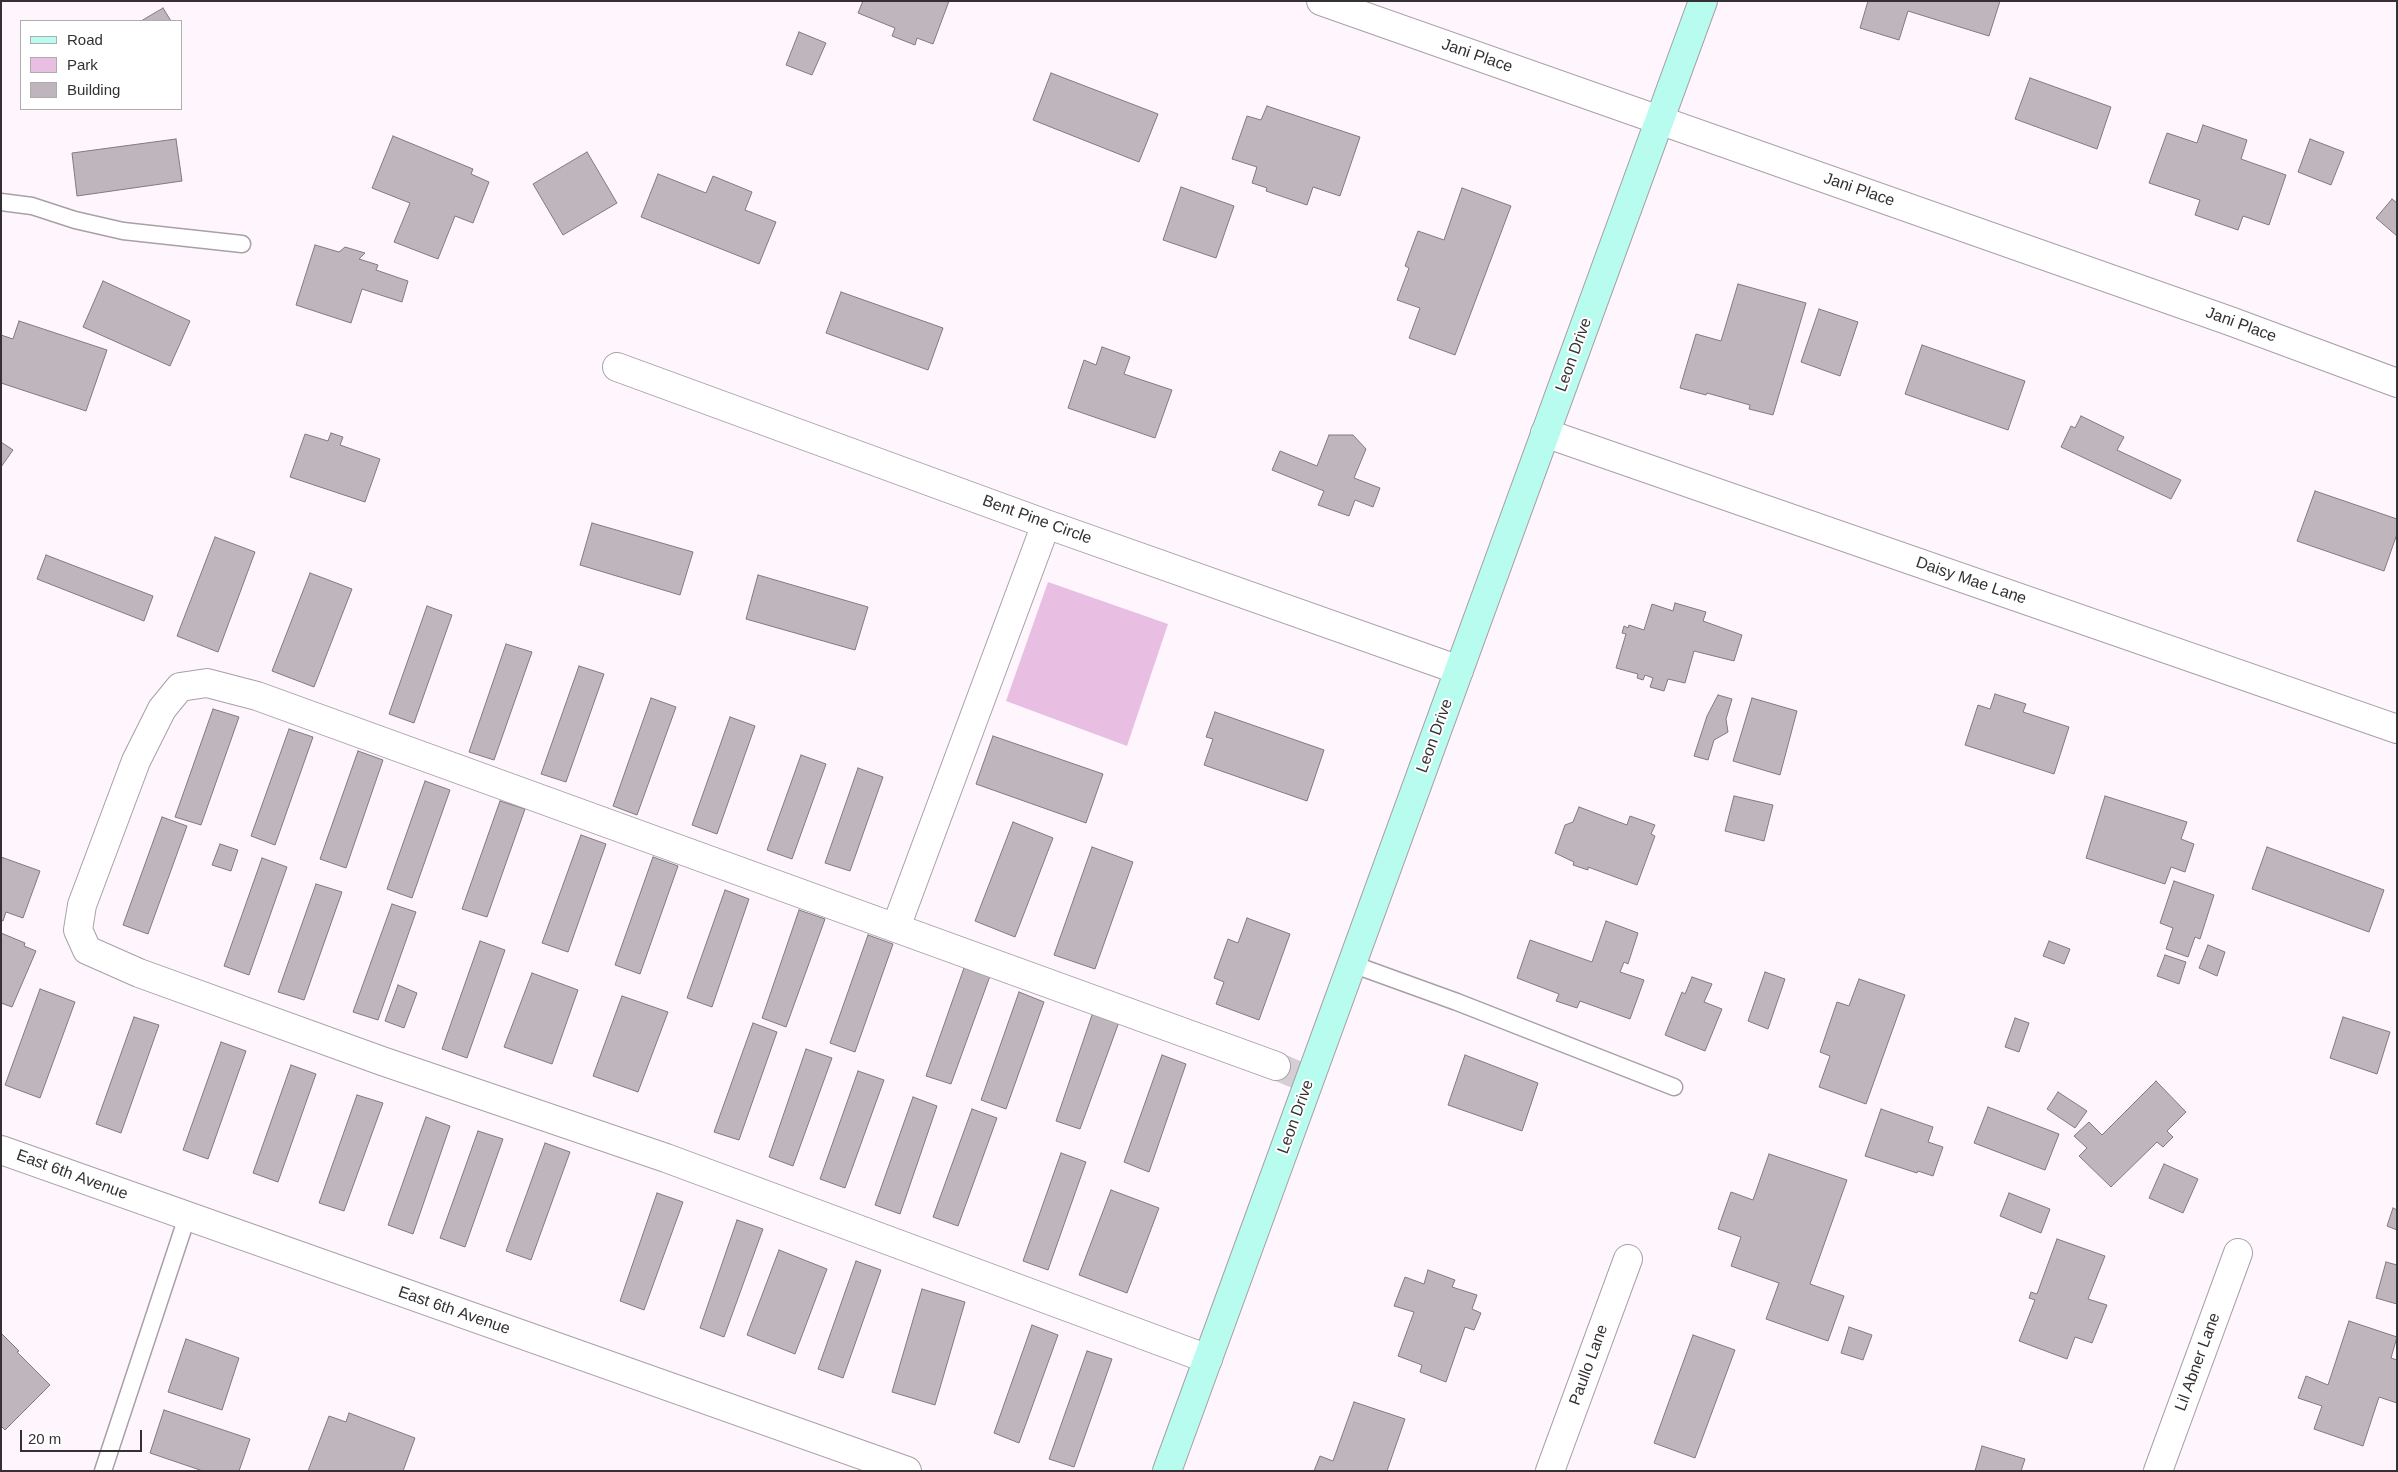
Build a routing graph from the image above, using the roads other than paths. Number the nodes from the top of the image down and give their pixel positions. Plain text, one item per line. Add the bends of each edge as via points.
1 (1321, 1) edge
2 (1703, 1) edge
3 (1660, 120) junction
4 (1, 202) edge
5 (242, 244) dead end
6 (617, 368) dead end
7 (2397, 383) edge
8 (1545, 434) junction
9 (1046, 524) junction
10 (1459, 670) junction
11 (2397, 729) edge
12 (896, 927) junction
13 (1352, 964) junction
14 (1276, 1066) tunnel mouth
15 (1674, 1088) dead end
16 (1, 1150) edge
17 (187, 1217) junction
18 (2238, 1253) dead end
19 (1628, 1259) dead end
20 (1208, 1359) junction
21 (103, 1471) edge
22 (907, 1471) edge
23 (1167, 1471) edge
24 (1550, 1471) edge
25 (2158, 1471) edge

1 - 3 street, Jani Place
2 - 3 street, Leon Drive
3 - 7 street, Jani Place
3 - 8 street, Leon Drive
4 - 5 lane via 32,206 123,231
6 - 9 street, Bent Pine Circle
8 - 10 street, Leon Drive
8 - 11 street, Daisy Mae Lane
9 - 10 street, Bent Pine Circle
9 - 12 street
10 - 13 street, Leon Drive
12 - 14 street
12 - 20 street via 266,699 207,683 180,687 162,709 136,761 82,905 78,930 87,950 139,973 382,1061 666,1158
13 - 15 lane
13 - 20 street, Leon Drive via 1306,1079
16 - 17 street, East 6th Avenue
17 - 21 lane
17 - 22 street, East 6th Avenue
18 - 25 street, Lil Abner Lane
19 - 24 street, Paullo Lane
20 - 23 street, Leon Drive

